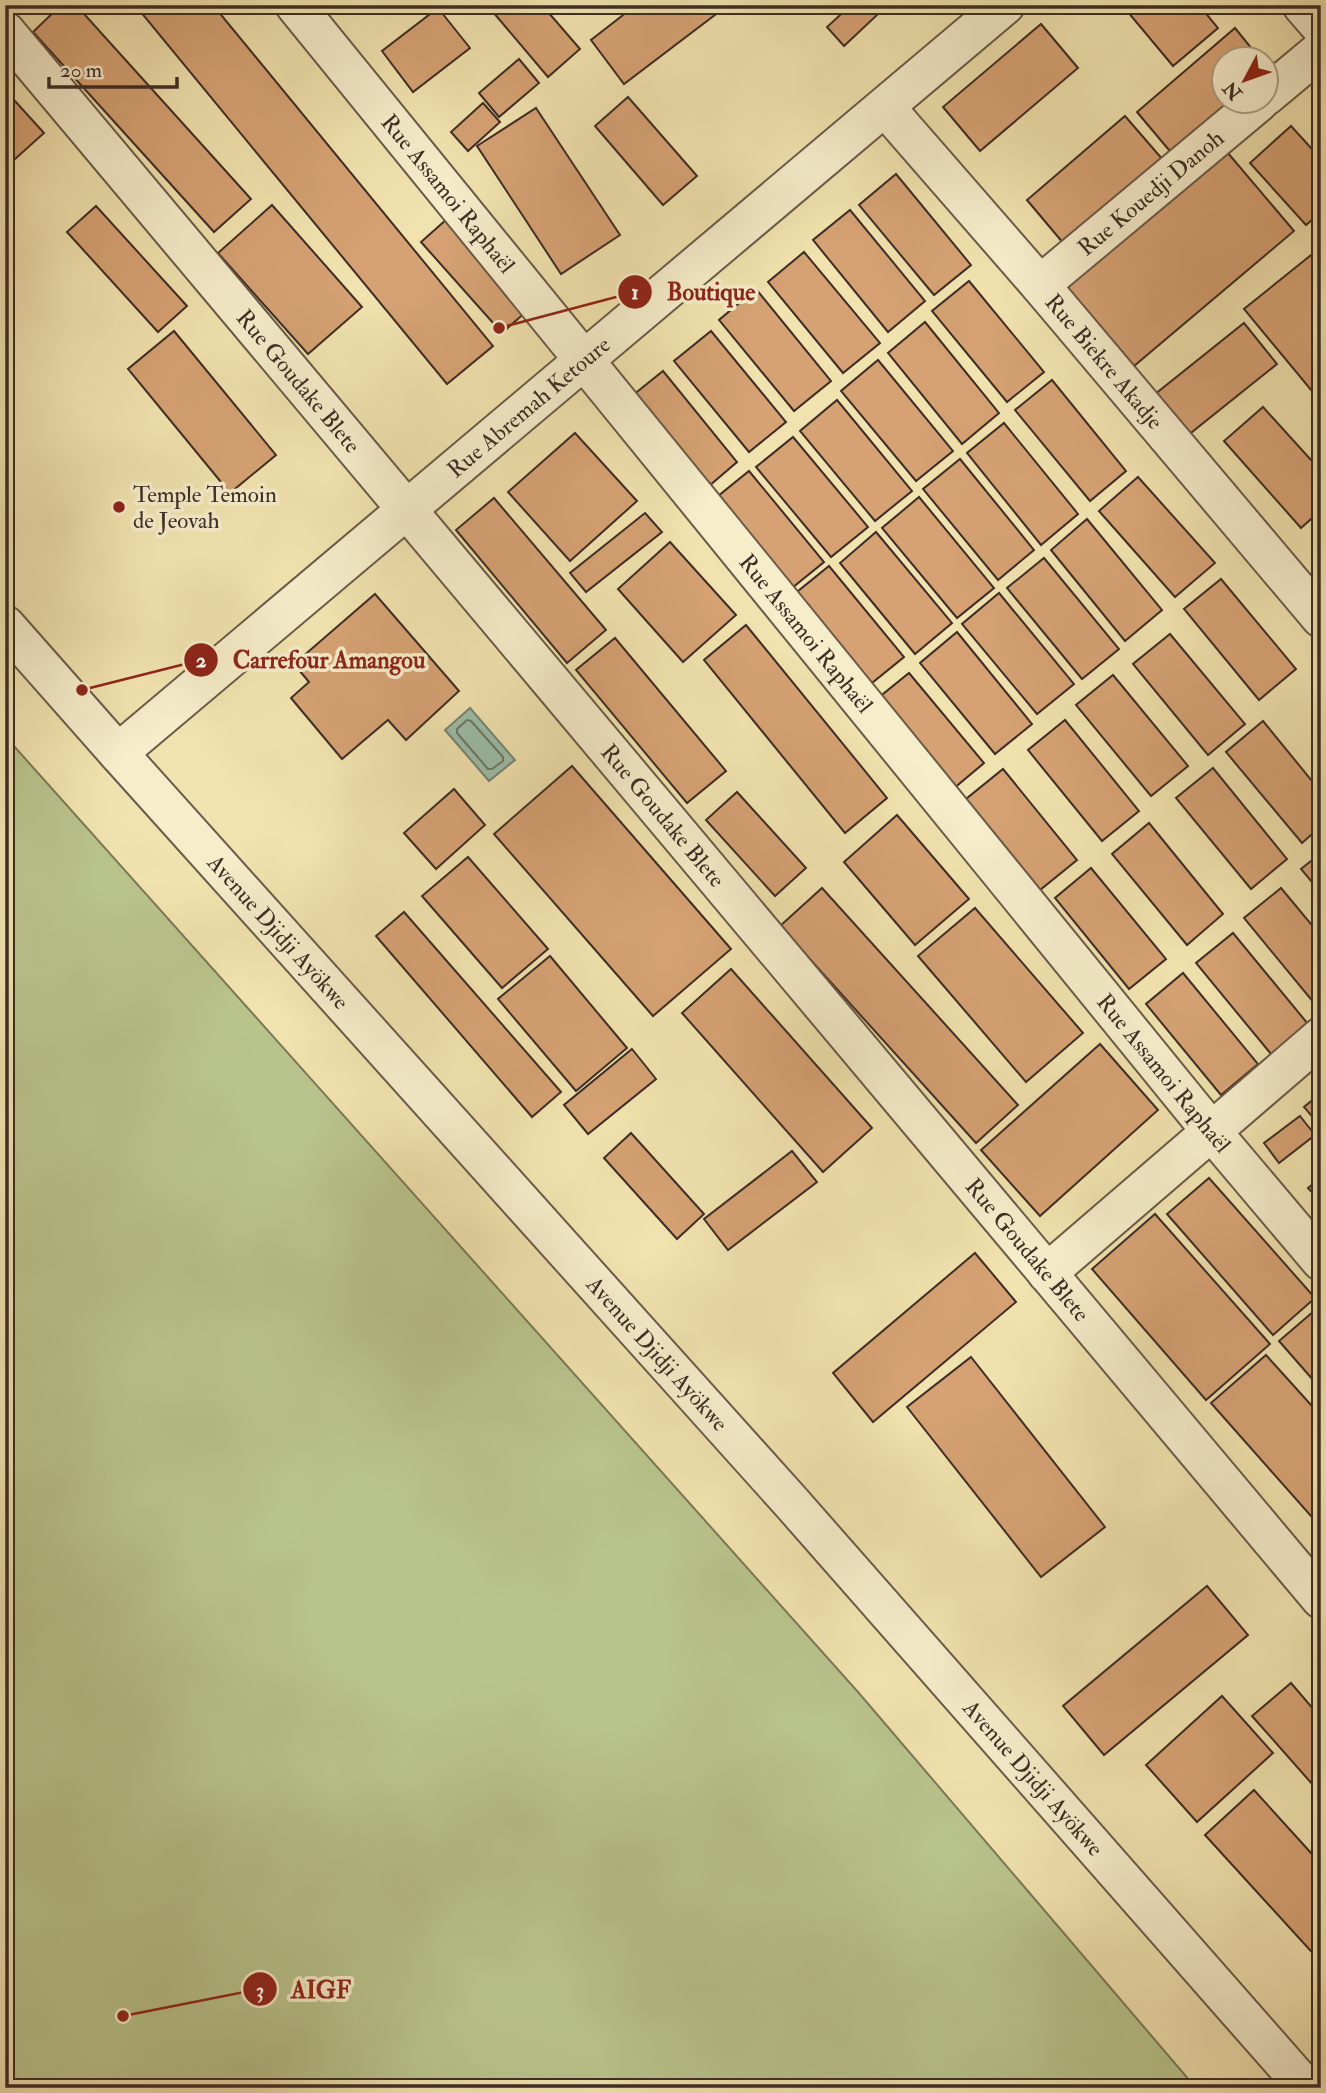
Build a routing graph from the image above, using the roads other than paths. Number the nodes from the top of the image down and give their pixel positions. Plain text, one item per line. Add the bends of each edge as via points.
1 (1005, 5) edge
2 (1302, 5) edge
3 (308, 10) edge
4 (1321, 27) edge
5 (5, 31) edge
6 (1321, 50) edge
7 (1280, 84) edge
8 (885, 107) junction
9 (1242, 116) edge
10 (1040, 285) junction
11 (584, 360) junction
12 (407, 509) junction
13 (1316, 600) edge
14 (5, 625) edge
15 (118, 753) junction
16 (1321, 1037) edge
17 (1212, 1132) junction
18 (1321, 1261) edge
19 (1047, 1273) junction
20 (1316, 1585) edge
21 (1306, 2088) edge

1 - 8 street, Rue Abremah Ketoure
2 - 4 street
3 - 11 street, Rue Assamoi Raphaël
5 - 12 street, Rue Goudake Blete
6 - 7 street
8 - 10 street, Rue Biekre Akadje
8 - 11 street, Rue Abremah Ketoure
9 - 10 street, Rue Kouedji Danoh
10 - 13 street, Rue Biekre Akadje
11 - 12 street, Rue Abremah Ketoure
11 - 17 street, Rue Assamoi Raphaël
12 - 15 street, Rue Abremah Ketoure
12 - 19 street, Rue Goudake Blete
14 - 15 street, Avenue Djidji Ayökwe
15 - 21 street, Avenue Djidji Ayökwe via 791,1502
16 - 17 street
17 - 18 street, Rue Assamoi Raphaël
17 - 19 street
19 - 20 street, Rue Goudake Blete

